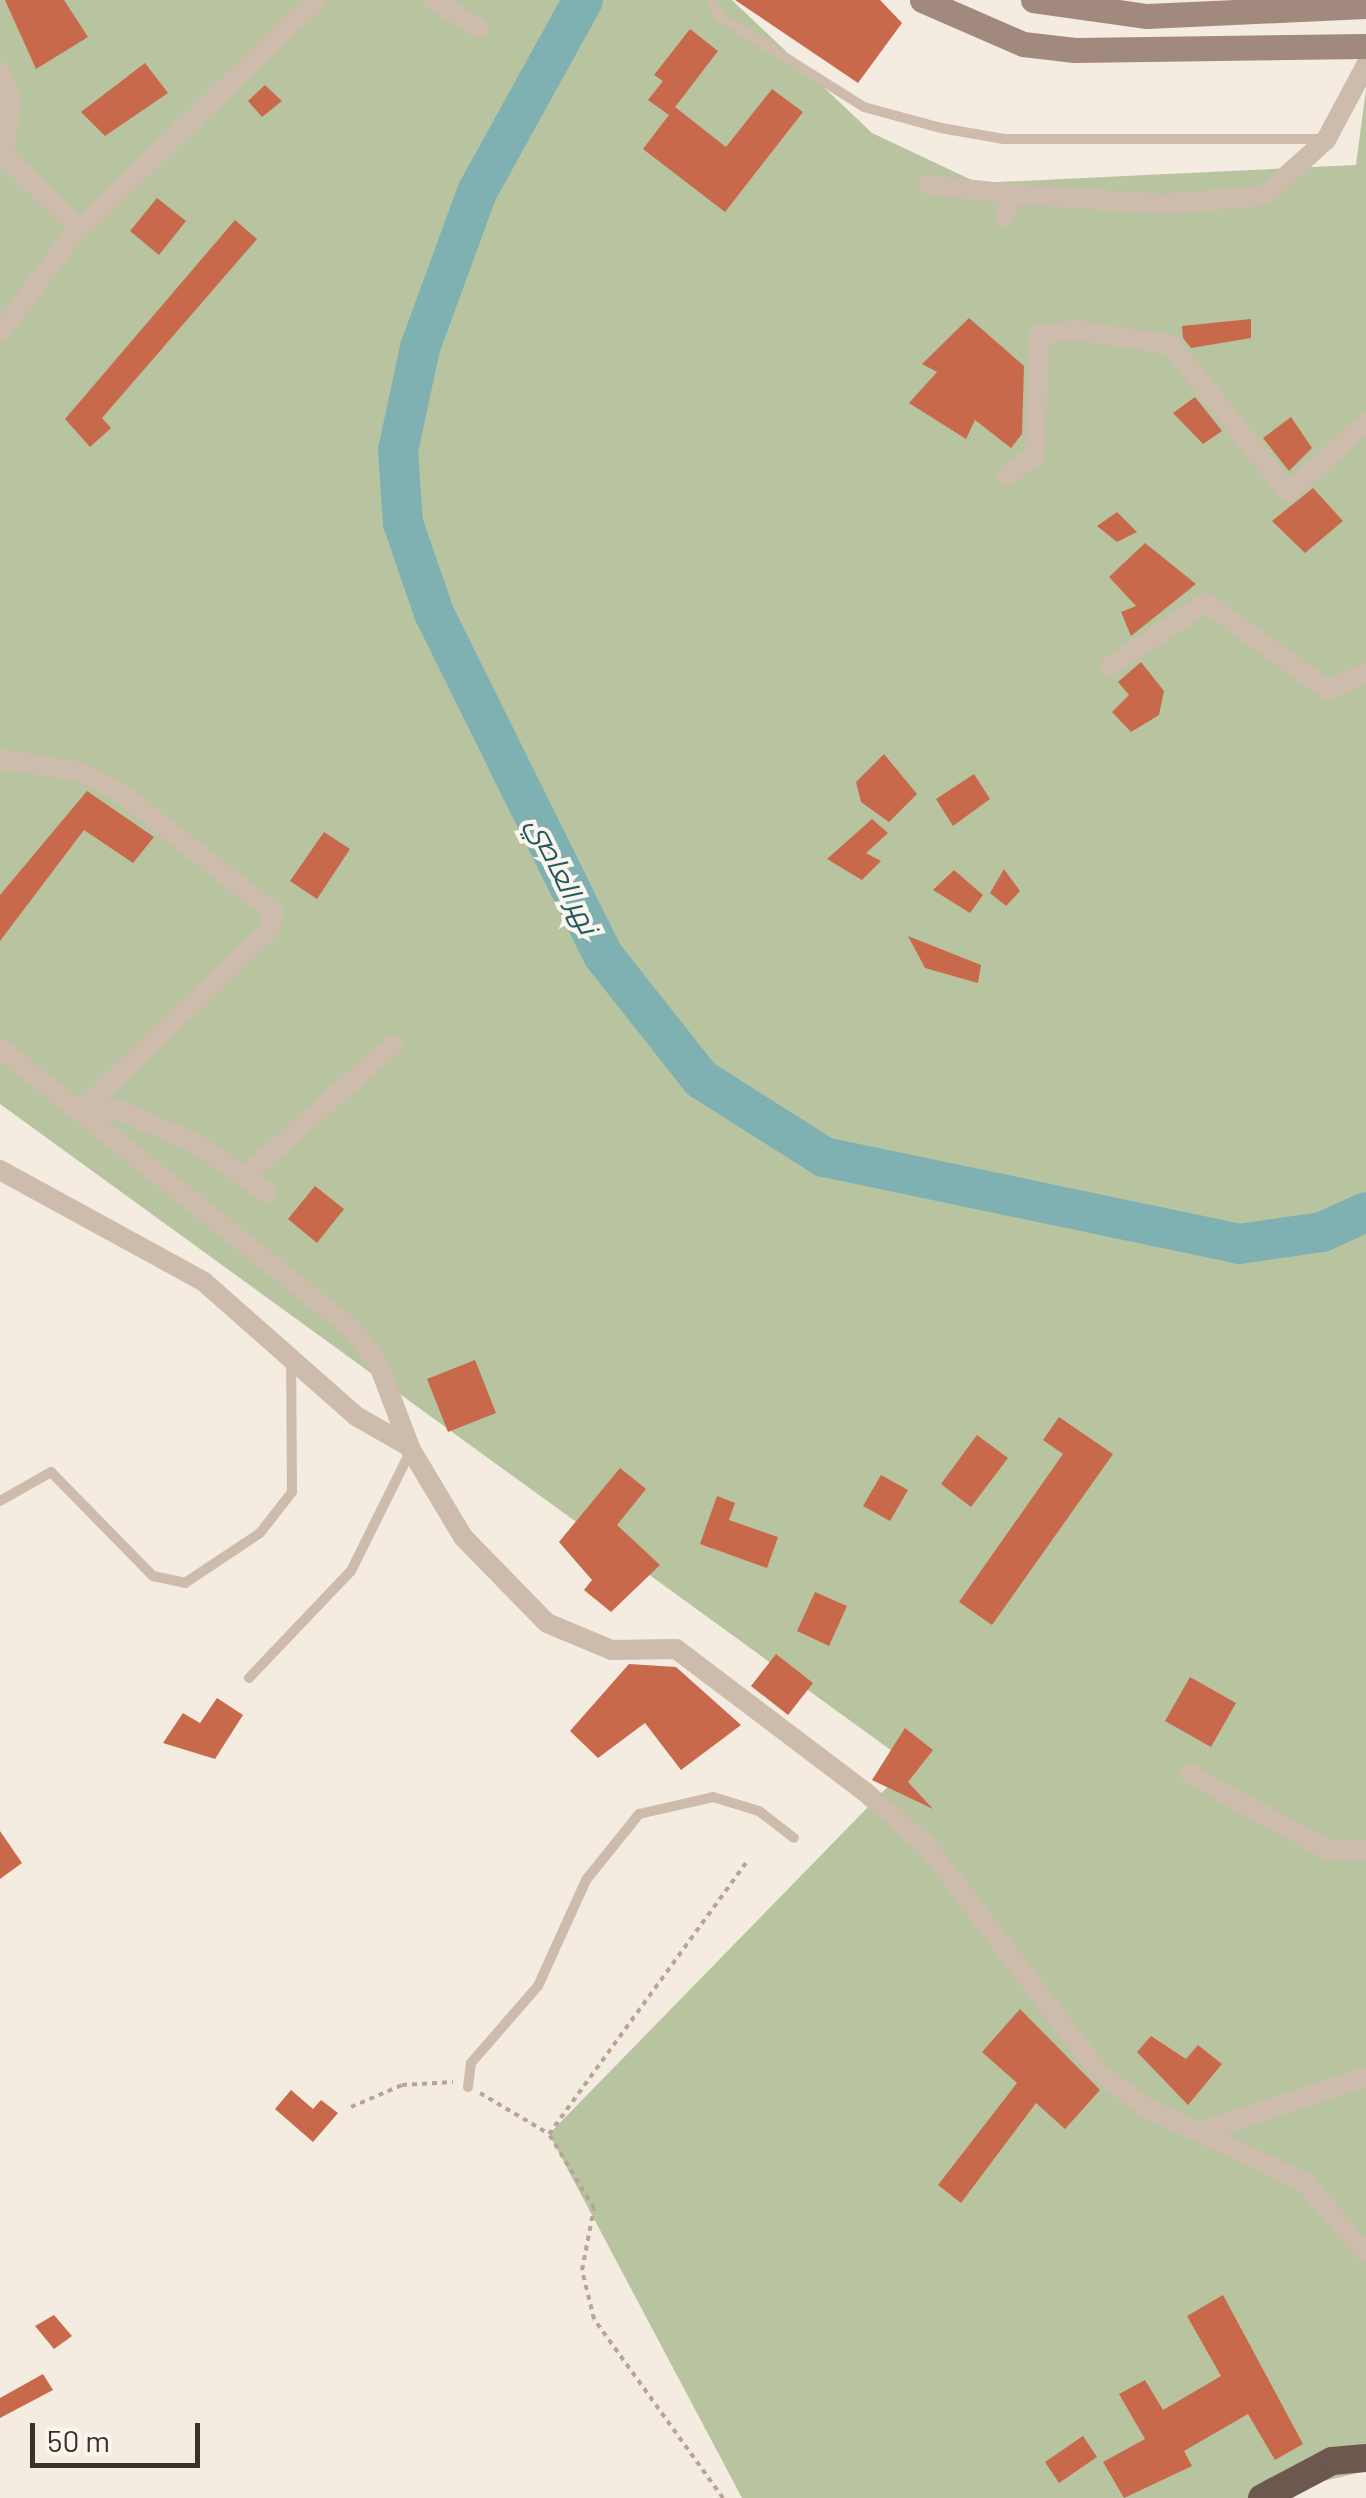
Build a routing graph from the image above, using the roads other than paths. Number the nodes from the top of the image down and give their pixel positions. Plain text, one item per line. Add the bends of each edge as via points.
1 (316, 0) edge
2 (433, 0) edge
3 (711, 0) edge
4 (922, 0) edge
5 (1033, 0) edge
6 (1366, 6) edge
7 (478, 28) dead end
8 (1366, 46) edge
9 (1366, 64) edge
10 (0, 71) edge
11 (1326, 140) junction
12 (928, 185) dead end
13 (1012, 194) junction
14 (1005, 217) dead end
15 (80, 229) junction
16 (0, 332) edge
17 (1366, 423) edge
18 (1008, 476) dead end
19 (1110, 666) dead end
20 (1366, 672) edge
21 (0, 759) edge
22 (393, 1045) dead end
23 (0, 1048) edge
24 (83, 1109) junction
25 (0, 1170) edge
26 (246, 1175) junction
27 (267, 1194) dead end
28 (291, 1358) junction
29 (411, 1448) junction
30 (0, 1501) edge
31 (249, 1678) dead end
32 (1190, 1774) dead end
33 (794, 1838) dead end
34 (1366, 1851) edge
35 (1366, 2076) edge
36 (468, 2087) road end
37 (1204, 2131) junction
38 (1366, 2253) edge
39 (1366, 2458) edge
40 (1262, 2498) edge

1 - 15 street
2 - 7 street
3 - 11 lane via 719,16 864,107 941,128 1004,139
4 - 8 main road via 958,22 1040,46
5 - 6 main road via 1148,16
9 - 11 street
10 - 15 street via 11,100 4,156
11 - 13 street via 1264,196 1164,204
12 - 13 street
13 - 14 street
15 - 16 street
17 - 18 street via 1288,492 1171,345 1056,332 1038,335 1035,455
19 - 20 street via 1206,603 1328,690
21 - 24 street via 81,772 122,794 273,912 270,929
22 - 26 street
23 - 24 street
24 - 26 street via 119,1110
24 - 29 street via 158,1180 351,1328 396,1396
25 - 28 street via 203,1281
26 - 27 street
28 - 29 street via 356,1416
28 - 30 lane via 292,1492 260,1532 185,1583 153,1576 51,1472
29 - 31 lane via 351,1571
29 - 37 street via 464,1537 547,1623 612,1650 676,1649 864,1790 926,1845 1100,2072 1145,2107
32 - 34 street via 1327,1850
33 - 36 lane via 758,1811 713,1796 639,1814 586,1880 538,1986 472,2064
35 - 37 street
37 - 38 street via 1304,2182
39 - 40 highway via 1332,2460

